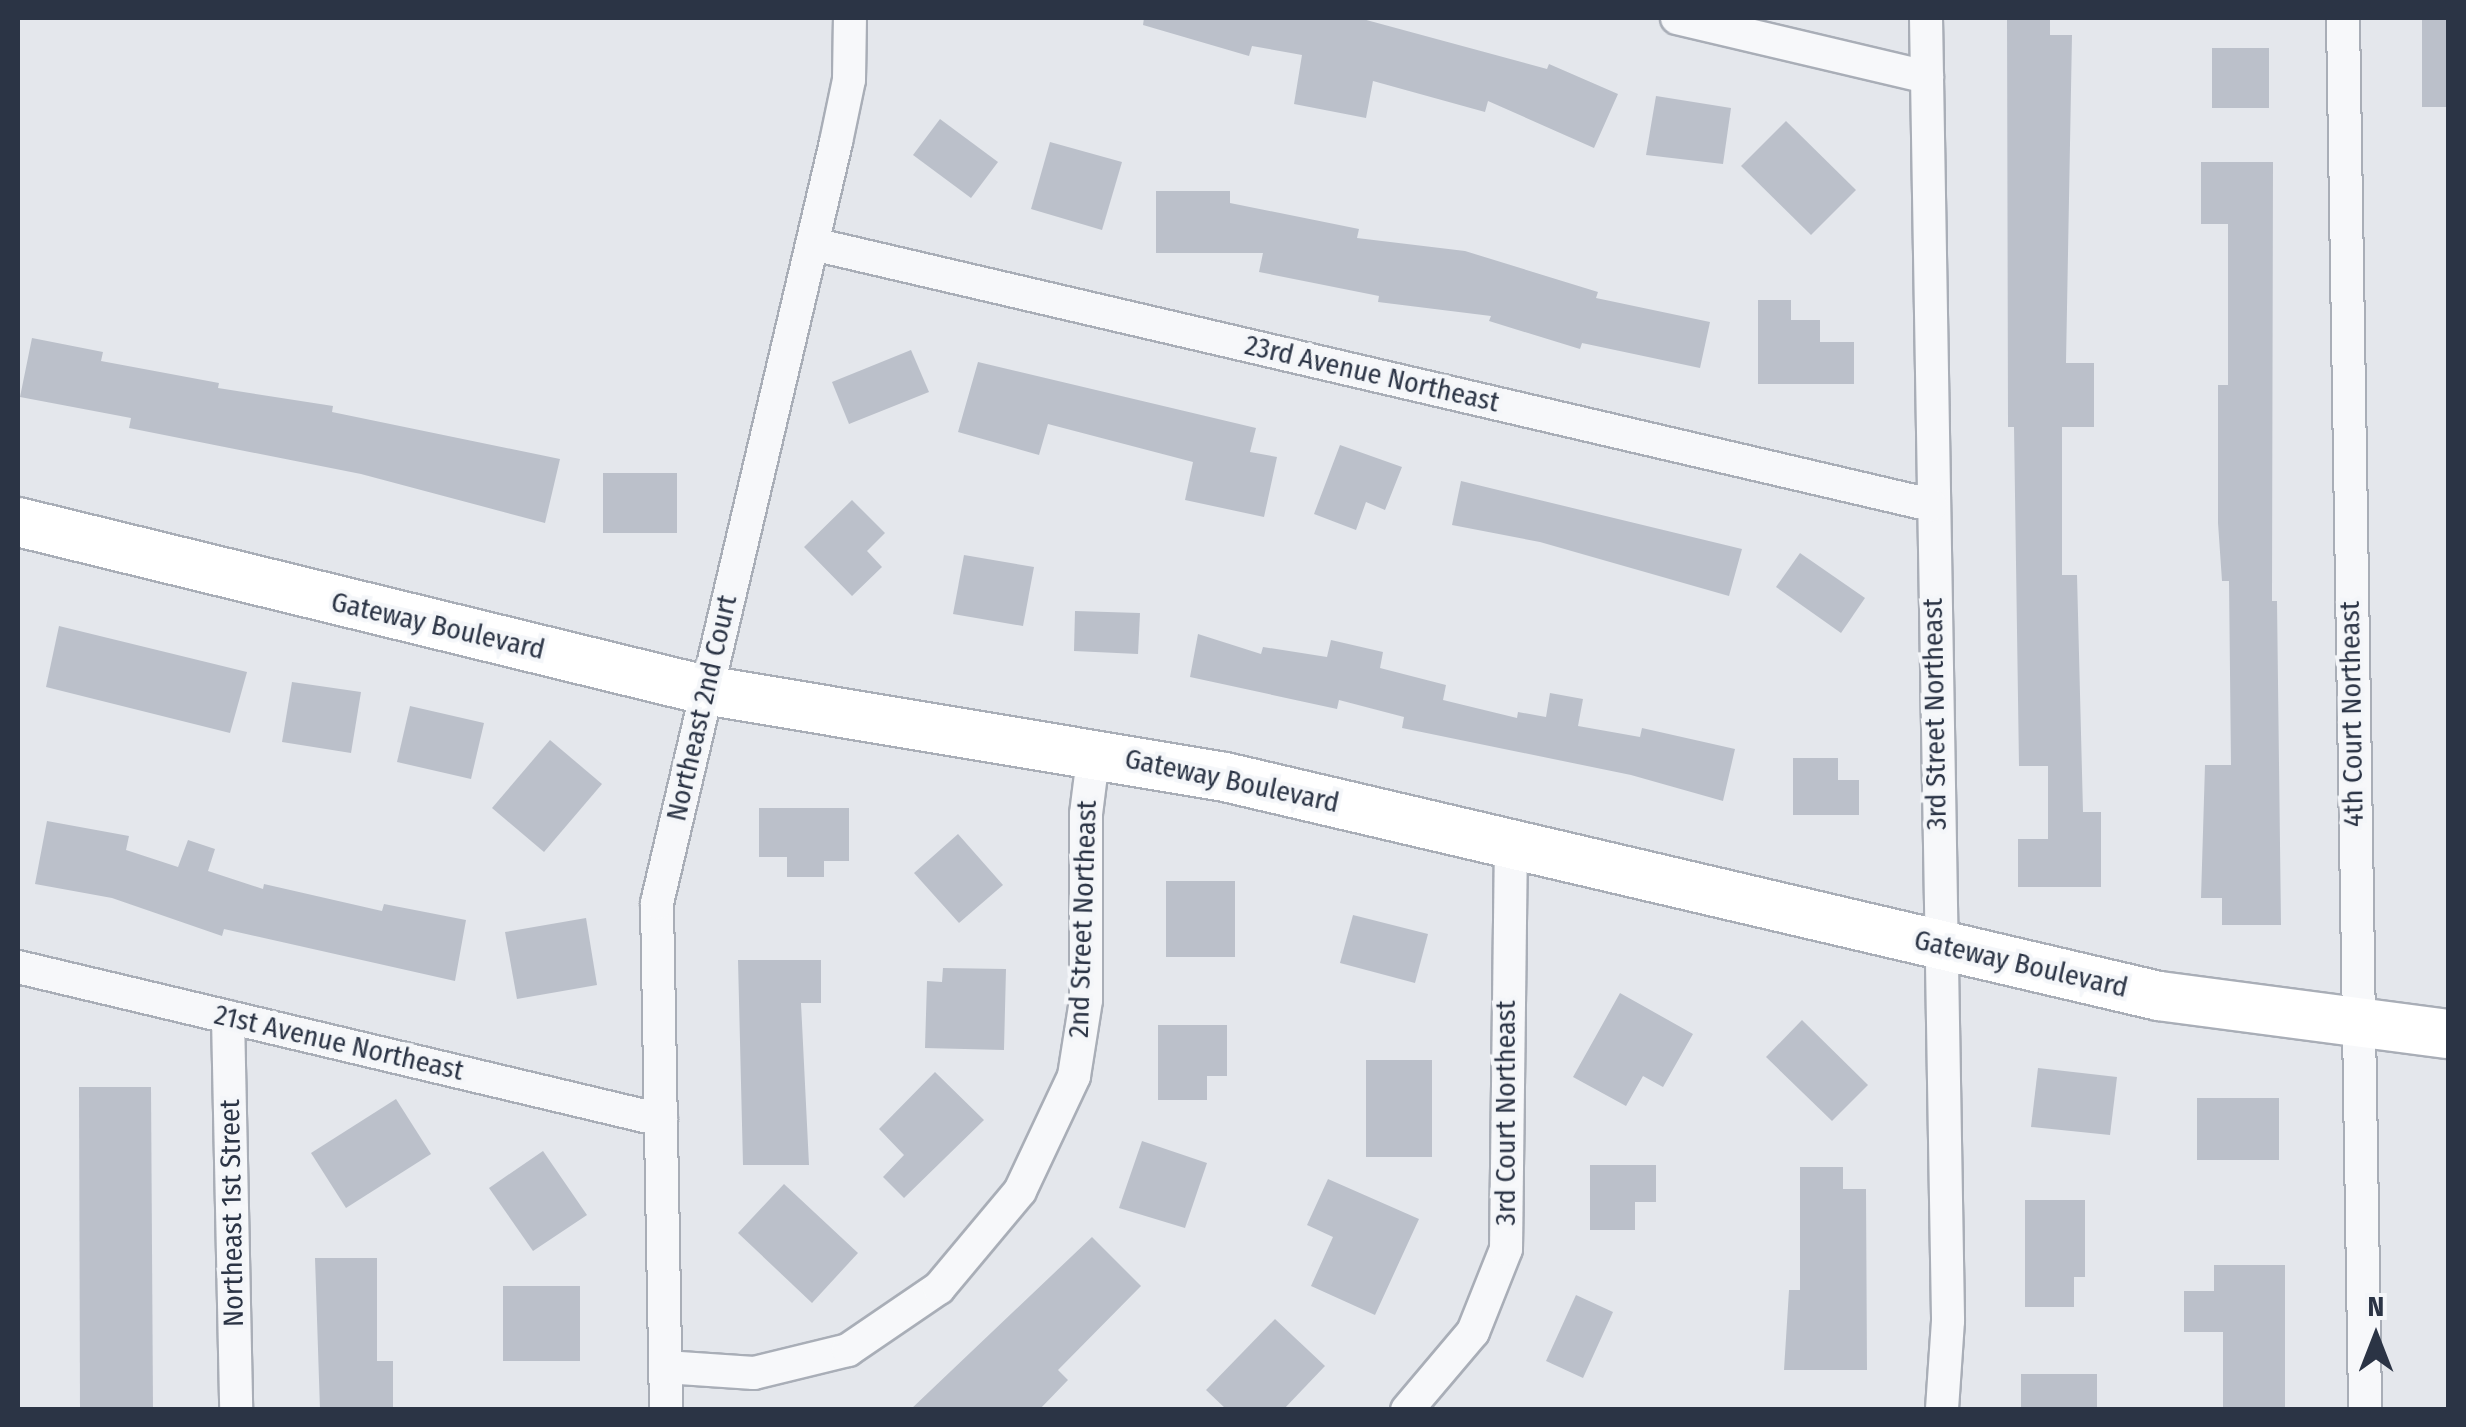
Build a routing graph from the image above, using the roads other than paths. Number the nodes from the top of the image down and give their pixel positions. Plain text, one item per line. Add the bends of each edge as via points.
1 (850, 18) edge
2 (1677, 18) edge
3 (1926, 18) edge
4 (2344, 18) edge
5 (1927, 77) junction
6 (813, 244) junction
7 (1932, 505) junction
8 (18, 522) edge
9 (705, 690) junction
10 (1094, 751) junction
11 (1511, 845) junction
12 (1939, 945) junction
13 (18, 967) edge
14 (228, 1017) junction
15 (2358, 1027) junction
16 (2448, 1034) edge
17 (661, 1120) junction
18 (665, 1367) junction
19 (236, 1410) edge
20 (666, 1410) edge
21 (1407, 1410) edge
22 (1942, 1410) edge
23 (2365, 1410) edge

1 - 6 street, Northeast 2nd Court via 849,80
2 - 5 street
3 - 5 street, 3rd Street Northeast
4 - 15 street, 4th Court Northeast
5 - 7 street, 3rd Street Northeast
6 - 7 street, 23rd Avenue Northeast
6 - 9 street, Northeast 2nd Court
7 - 12 street, 3rd Street Northeast
8 - 9 main road, Gateway Boulevard
9 - 10 main road, Gateway Boulevard
9 - 17 street, Northeast 2nd Court via 657,903
10 - 11 main road, Gateway Boulevard
10 - 18 street, 2nd Street Northeast via 1086,814 1086,1000 1074,1076 1020,1191 938,1288 848,1350 754,1374
11 - 12 main road, Gateway Boulevard
11 - 21 street, 3rd Court Northeast via 1506,1248 1473,1332
12 - 15 main road, Gateway Boulevard via 2159,996
12 - 22 street, 3rd Street Northeast via 1948,1321
13 - 14 street, 21st Avenue Northeast
14 - 17 street, 21st Avenue Northeast
14 - 19 street, Northeast 1st Street
15 - 16 main road, Gateway Boulevard
15 - 23 street, 4th Court Northeast
17 - 18 street, Northeast 2nd Court
18 - 20 street, Northeast 2nd Court

